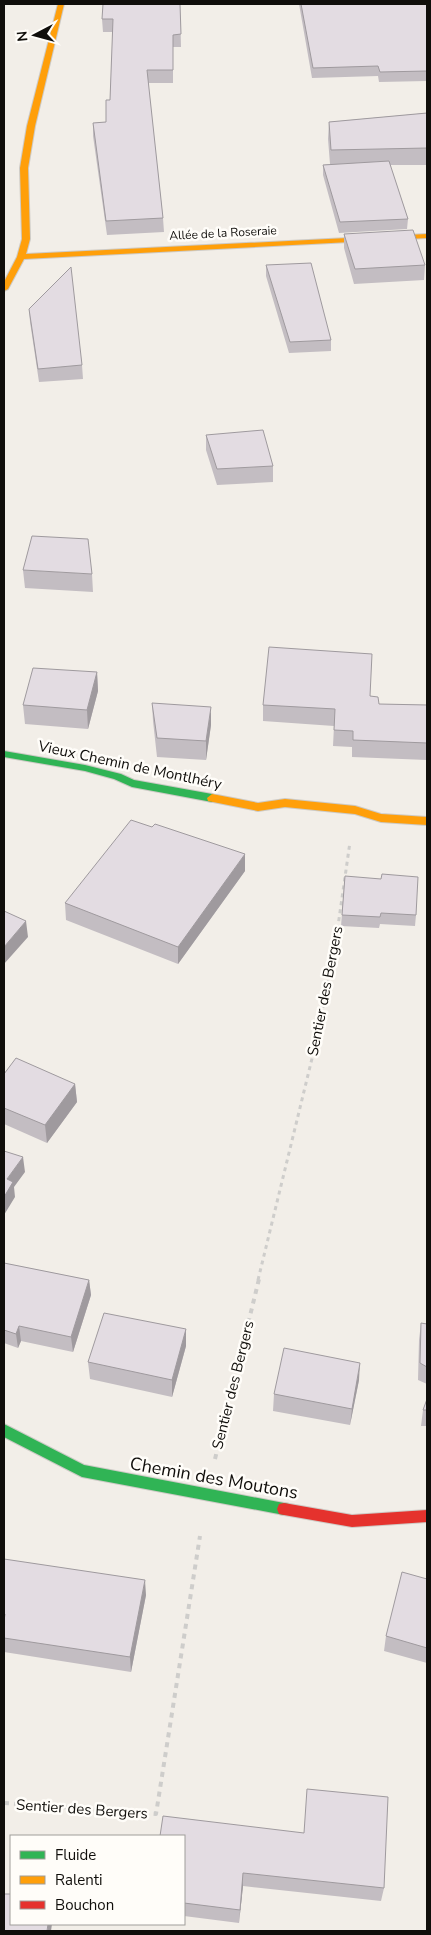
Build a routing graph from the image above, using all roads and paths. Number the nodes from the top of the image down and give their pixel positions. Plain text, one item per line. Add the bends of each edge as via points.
1 (62, 4) edge
2 (427, 236) edge
3 (21, 257) junction
4 (4, 289) edge
5 (4, 754) edge
6 (355, 810) junction
7 (427, 821) edge
8 (4, 1430) edge
9 (206, 1496) junction
10 (427, 1516) edge
11 (4, 1803) edge

1 - 3 street via 31,126 24,168 26,239
2 - 3 street, Allée de la Roseraie
3 - 4 street
5 - 6 street, Vieux Chemin de Montlhéry via 95,770 114,774 132,783 258,807 285,803
6 - 7 street, Vieux Chemin de Montlhéry via 381,818
6 - 9 path, Sentier des Bergers via 318,1038
8 - 9 street, Chemin des Moutons via 82,1471
9 - 10 street, Chemin des Moutons via 352,1521
9 - 11 path, Sentier des Bergers via 156,1814

